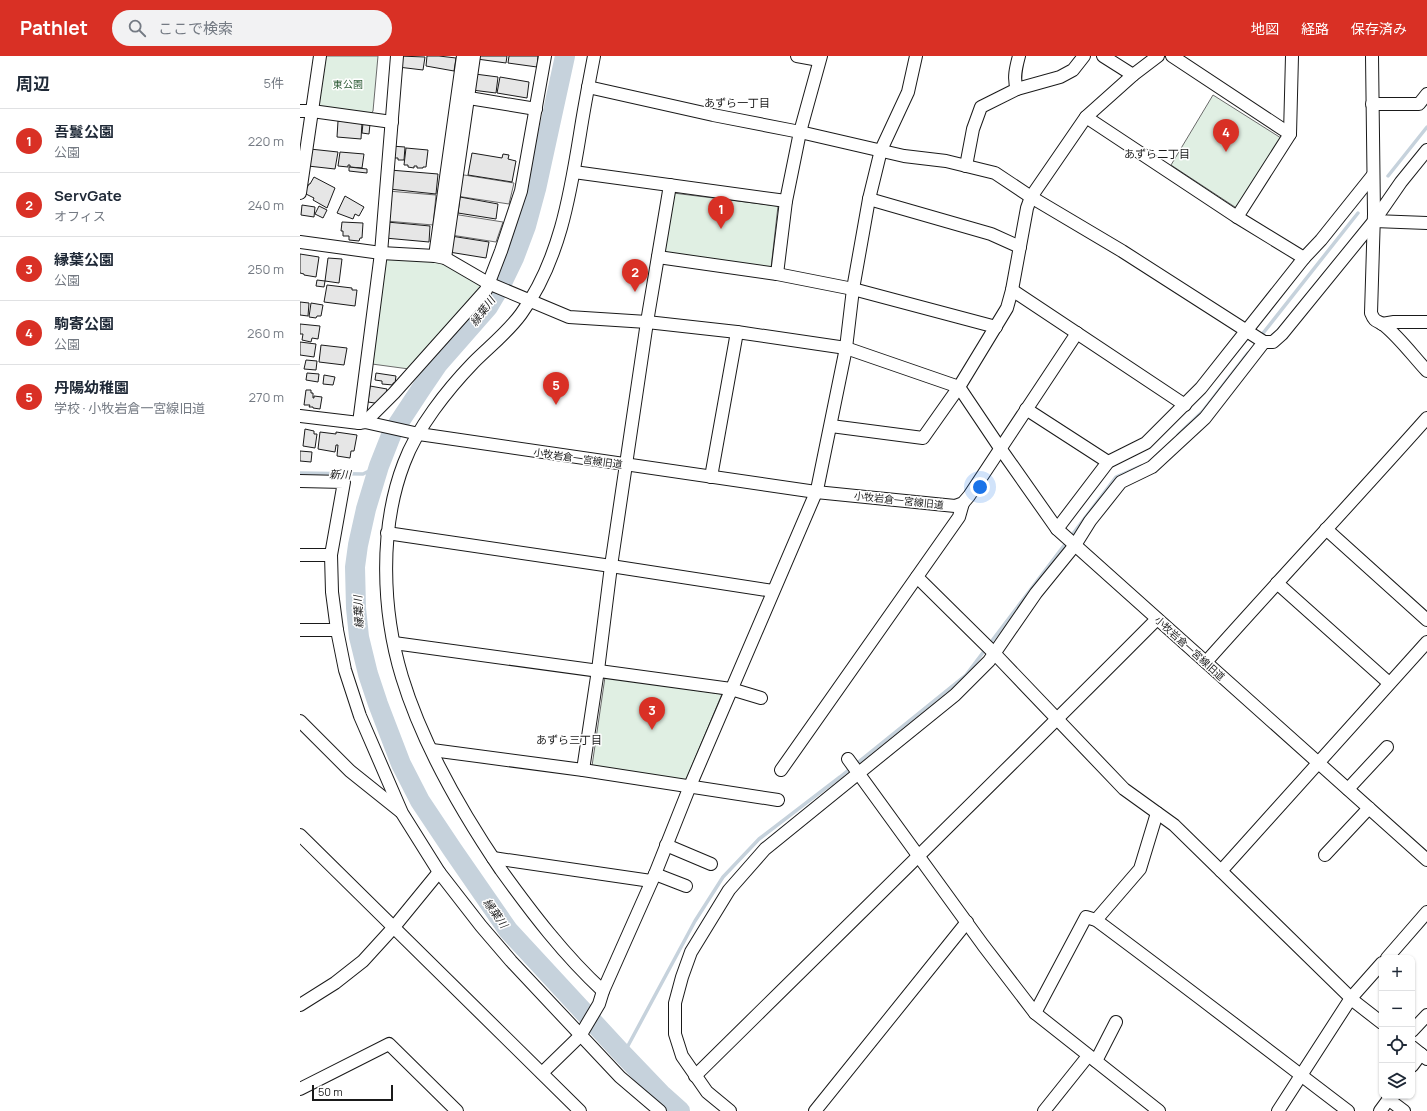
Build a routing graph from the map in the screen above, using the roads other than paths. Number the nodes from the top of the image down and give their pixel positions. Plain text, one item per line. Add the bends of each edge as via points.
1 (320, 56) edge
2 (397, 56) edge
3 (463, 56) edge
4 (474, 56) edge
5 (545, 56) edge
6 (594, 56) edge
7 (797, 56) edge
8 (916, 56) edge
9 (1019, 56) edge
10 (1084, 56) edge
11 (1103, 56) edge
12 (1158, 56) edge
13 (1172, 56) edge
14 (1292, 56) edge
15 (1372, 56) edge
16 (820, 58) edge
17 (1133, 75) junction
18 (588, 87) junction
19 (1017, 89) junction
20 (1427, 94) edge
21 (469, 98) junction
22 (1372, 104) junction
23 (536, 109) junction
24 (306, 111) edge
25 (1086, 117) junction
26 (392, 122) junction
27 (800, 132) junction
28 (1290, 134) junction
29 (881, 150) junction
30 (1427, 150) edge
31 (966, 166) junction
32 (574, 172) junction
33 (1373, 181) junction
34 (670, 185) junction
35 (300, 193) edge
36 (1031, 197) junction
37 (869, 198) junction
38 (786, 201) junction
39 (1237, 217) junction
40 (1374, 221) junction
41 (1427, 222) edge
42 (300, 242) edge
43 (1020, 247) junction
44 (381, 253) junction
45 (658, 256) junction
46 (440, 257) junction
47 (1304, 258) junction
48 (777, 274) junction
49 (491, 284) junction
50 (853, 288) junction
51 (1012, 290) junction
52 (530, 301) junction
53 (647, 322) junction
54 (1427, 322) edge
55 (1382, 324) junction
56 (996, 327) junction
57 (737, 332) junction
58 (1077, 333) junction
59 (1249, 333) junction
60 (1264, 342) junction
61 (846, 348) junction
62 (1427, 371) edge
63 (959, 387) junction
64 (1185, 405) junction
65 (1026, 409) junction
66 (300, 416) edge
67 (1427, 418) edge
68 (366, 423) junction
69 (831, 426) junction
70 (414, 433) junction
71 (1000, 448) junction
72 (1108, 462) junction
73 (626, 464) junction
74 (712, 477) junction
75 (300, 481) edge
76 (816, 492) junction
77 (963, 503) junction
78 (1326, 529) junction
79 (1060, 532) junction
80 (387, 533) junction
81 (1074, 544) junction
82 (300, 555) edge
83 (332, 555) junction
84 (611, 566) junction
85 (918, 577) junction
86 (1277, 583) junction
87 (773, 591) junction
88 (1157, 618) junction
89 (1427, 620) edge
90 (300, 630) edge
91 (337, 630) junction
92 (1427, 642) edge
93 (394, 643) junction
94 (989, 649) junction
95 (1206, 662) junction
96 (598, 670) junction
97 (1390, 683) junction
98 (731, 689) junction
99 (761, 698) dead end
100 (1058, 719) junction
101 (300, 721) edge
102 (1387, 747) dead end
103 (432, 750) junction
104 (1318, 762) junction
105 (854, 765) junction
106 (583, 770) junction
107 (780, 770) dead end
108 (690, 786) junction
109 (1348, 789) junction
110 (778, 800) dead end
111 (1370, 808) junction
112 (402, 813) junction
113 (1157, 813) junction
114 (300, 835) edge
115 (666, 845) junction
116 (1325, 855) dead end
117 (918, 856) junction
118 (493, 858) junction
119 (1427, 860) edge
120 (711, 864) dead end
121 (1221, 871) junction
122 (439, 872) junction
123 (653, 877) junction
124 (686, 886) dead end
125 (1427, 912) edge
126 (1096, 920) junction
127 (966, 922) junction
128 (394, 927) junction
129 (1390, 955) edge
130 (1379, 966) edge
131 (603, 991) junction
132 (1351, 998) junction
133 (300, 1005) edge
134 (1035, 1013) junction
135 (1427, 1015) edge
136 (1379, 1021) edge
137 (1116, 1022) dead end
138 (1415, 1028) edge
139 (581, 1034) junction
140 (1420, 1053) edge
141 (1092, 1059) junction
142 (1414, 1063) edge
143 (542, 1073) junction
144 (1301, 1075) junction
145 (695, 1076) junction
146 (300, 1088) edge
147 (1388, 1099) edge
148 (1390, 1099) edge
149 (451, 1110) edge
150 (580, 1111) edge
151 (660, 1111) edge
152 (730, 1111) edge
153 (815, 1111) edge
154 (1044, 1111) edge
155 (1159, 1111) edge
156 (1278, 1111) edge
157 (1348, 1111) edge
158 (1380, 1111) edge
159 (1404, 1111) edge

1 - 24 street
2 - 26 street
3 - 46 street
4 - 21 street
5 - 23 street
6 - 18 street
7 - 16 street
8 - 29 street via 908,92
9 - 19 street via 1014,83
10 - 19 street via 1073,70 1060,77
11 - 17 street
12 - 17 street
13 - 28 street
14 - 28 street
15 - 22 street
16 - 27 street
17 - 25 street
18 - 27 street
18 - 32 street
19 - 31 street via 981,107 973,129
20 - 22 street via 1418,104
21 - 23 street
21 - 46 street
22 - 33 street
23 - 49 street via 521,190
24 - 26 street
24 - 35 street
25 - 36 street
25 - 39 street
26 - 44 street
27 - 29 street
27 - 38 street
28 - 39 street
29 - 31 street
29 - 37 street
30 - 40 street
31 - 36 street via 995,173
32 - 34 street
32 - 52 street via 559,237
33 - 40 street
33 - 47 street
34 - 38 street
34 - 45 street
36 - 43 street
36 - 59 street via 1122,251
37 - 43 street via 991,234
37 - 50 street
38 - 48 street
39 - 47 street
40 - 41 street
40 - 55 street via 1371,313 1376,322
40 - 60 street via 1282,334 1273,342
42 - 44 street
43 - 51 street
44 - 46 street
44 - 68 street
45 - 48 street
45 - 53 street
46 - 49 street
47 - 59 street
48 - 50 street
49 - 52 street
49 - 68 street
50 - 56 street
50 - 61 street
51 - 56 street
51 - 58 street
52 - 53 street via 569,317
52 - 70 street via 519,317 471,365
53 - 57 street
53 - 73 street
54 - 55 street
55 - 62 street
56 - 63 street
57 - 61 street
57 - 74 street
58 - 64 street
58 - 65 street
59 - 60 street
59 - 64 street
60 - 81 street via 1207,415 1152,467 1121,482
61 - 63 street
61 - 69 street
63 - 69 street via 923,438
63 - 71 street, 小牧岩倉一宮線旧道
64 - 72 street via 1146,443
65 - 71 street
65 - 72 street
66 - 68 street, 小牧岩倉一宮線旧道
67 - 78 street
68 - 70 street, 小牧岩倉一宮線旧道
69 - 76 street
70 - 73 street, 小牧岩倉一宮線旧道
70 - 80 street via 396,485
71 - 77 street
71 - 79 street, 小牧岩倉一宮線旧道
72 - 79 street
73 - 74 street, 小牧岩倉一宮線旧道
73 - 84 street
74 - 76 street, 小牧岩倉一宮線旧道
75 - 83 street via 344,482
76 - 77 street, 小牧岩倉一宮線旧道 via 955,506
76 - 87 street
77 - 85 street via 959,517
78 - 86 street
78 - 89 street
79 - 81 street, 小牧岩倉一宮線旧道
80 - 84 street
80 - 93 street via 389,609
81 - 88 street, 小牧岩倉一宮線旧道
81 - 94 street
82 - 83 street
83 - 91 street via 332,592
84 - 87 street
84 - 96 street
85 - 94 street
85 - 107 street
86 - 95 street
86 - 97 street
87 - 98 street
88 - 95 street, 小牧岩倉一宮線旧道
88 - 100 street
90 - 91 street
91 - 112 street via 345,670 360,716
92 - 97 street
93 - 96 street
93 - 103 street via 402,676
94 - 100 street
94 - 105 street via 989,661 955,695
95 - 104 street, 小牧岩倉一宮線旧道
96 - 98 street
96 - 106 street
97 - 104 street
98 - 99 street
98 - 108 street
100 - 113 street via 1124,789
100 - 117 street
101 - 112 street via 350,771
102 - 109 street
103 - 106 street
103 - 118 street via 454,794
104 - 109 street, 小牧岩倉一宮線旧道
104 - 121 street
105 - 117 street
105 - 145 street via 765,849 729,890 691,952 675,1003 675,1034 682,1056
106 - 108 street
108 - 110 street
108 - 115 street
109 - 111 street, 小牧岩倉一宮線旧道
111 - 116 street
111 - 119 street, 小牧岩倉一宮線旧道
112 - 122 street
113 - 121 street via 1174,825
113 - 126 street via 1140,869
114 - 128 street
115 - 120 street
115 - 123 street
117 - 127 street
117 - 145 street
118 - 123 street
118 - 131 street via 546,930 579,969
121 - 132 street
122 - 128 street
122 - 139 street via 511,961
123 - 124 street
123 - 131 street
125 - 129 street
126 - 134 street via 1086,917
126 - 144 street
127 - 134 street
127 - 153 street
128 - 133 street via 363,961
128 - 143 street
130 - 132 street
131 - 139 street via 599,1004
132 - 136 street
132 - 144 street
134 - 141 street
135 - 138 street
137 - 141 street
139 - 143 street
139 - 151 street via 620,1077
140 - 142 street
141 - 154 street
141 - 155 street
143 - 150 street
144 - 156 street
144 - 157 street
145 - 152 street via 707,1092
146 - 149 street via 389,1044
147 - 158 street
148 - 159 street

